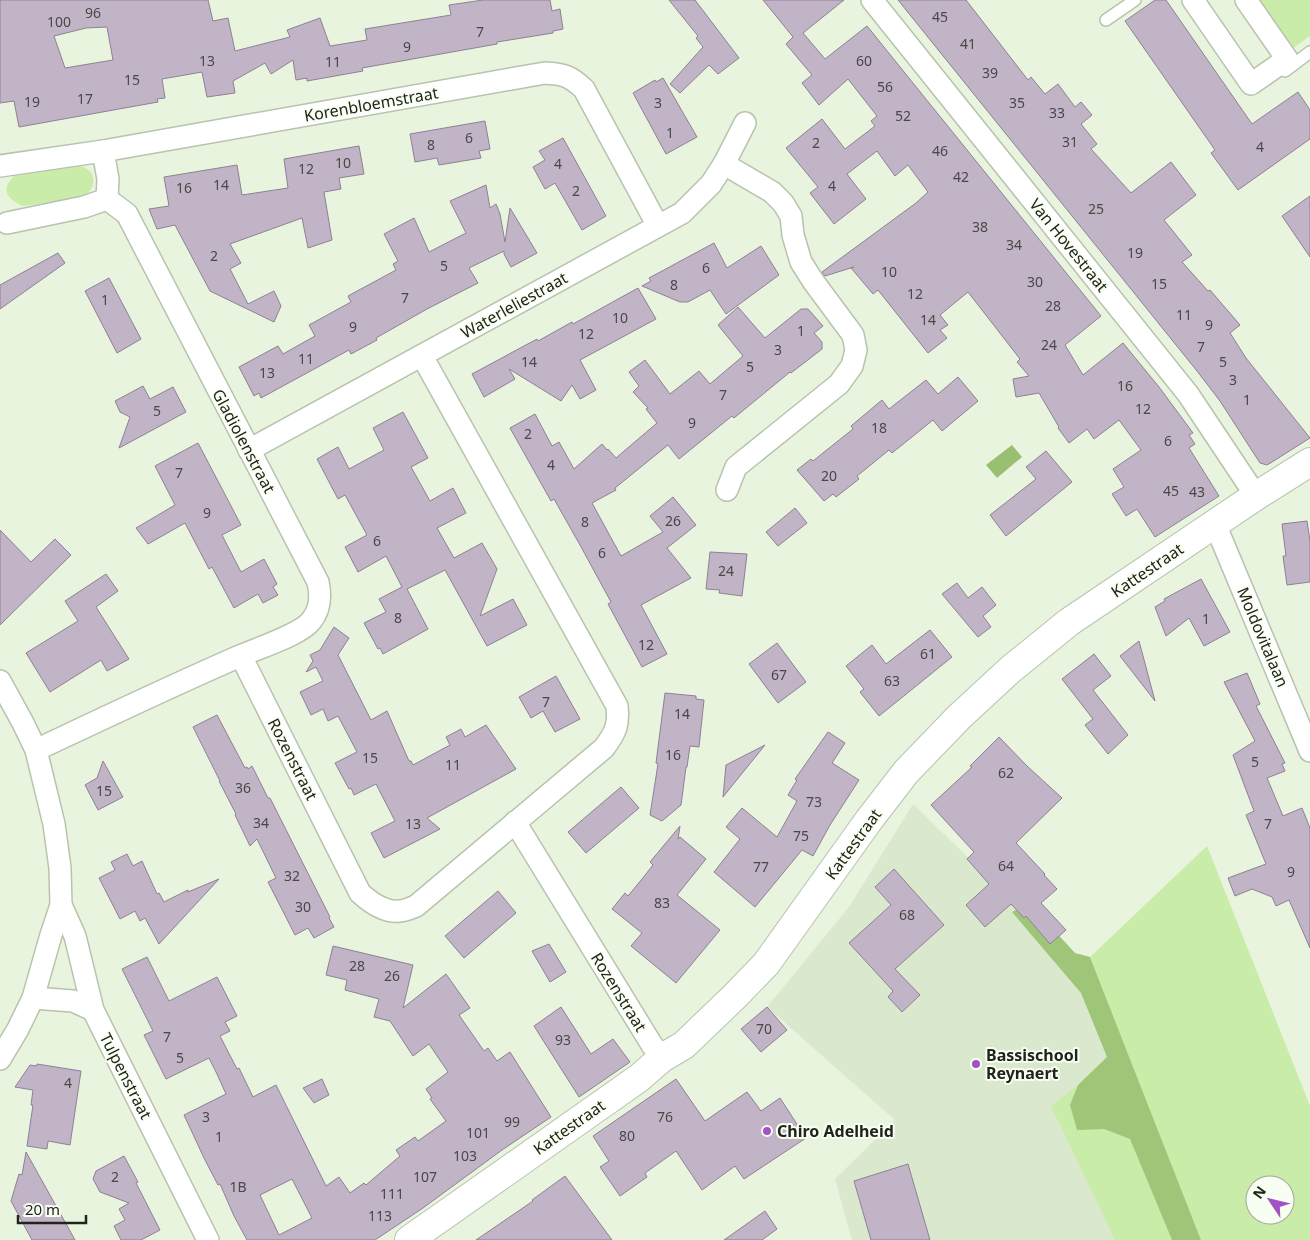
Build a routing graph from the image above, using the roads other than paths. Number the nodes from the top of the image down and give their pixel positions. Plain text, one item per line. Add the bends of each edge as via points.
1 (872, 0) edge
2 (1135, 0) edge
3 (1184, 0) edge
4 (1193, 0) edge
5 (1246, 0) edge
6 (1106, 20) dead end
7 (1310, 52) edge
8 (745, 123) dead end
9 (103, 151) junction
10 (724, 164) junction
11 (0, 166) edge
12 (107, 199) junction
13 (2, 221) edge
14 (658, 226) junction
15 (422, 356) junction
16 (249, 450) junction
17 (1310, 462) edge
18 (727, 490) dead end
19 (1256, 496) junction
20 (1216, 524) junction
21 (241, 656) junction
22 (0, 681) edge
23 (36, 750) junction
24 (1310, 750) edge
25 (515, 822) junction
26 (61, 905) junction
27 (33, 998) junction
28 (93, 1010) junction
29 (662, 1058) junction
30 (0, 1059) edge
31 (208, 1240) edge
32 (409, 1240) edge

1 - 19 street, Van Hovestraat via 1188,394
2 - 6 lane
3 - 7 lane via 1250,96
4 - 5 street via 1251,84 1287,59
8 - 10 street, Waterleliestraat
9 - 11 street, Korenbloemstraat
9 - 12 street via 108,178
9 - 14 street, Korenbloemstraat via 560,73 584,89
10 - 14 street, Waterleliestraat via 711,184 682,213
10 - 18 street via 772,192 783,203 791,216 801,262 853,335 856,350 852,366 839,384 736,467
12 - 13 street via 84,207
12 - 16 street, Gladiolenstraat via 126,214
14 - 15 street, Waterleliestraat
15 - 16 street, Waterleliestraat
15 - 25 street, Rozenstraat via 617,706 614,735 604,748
16 - 21 street, Gladiolenstraat via 318,582 321,595 312,621 300,631
17 - 19 street, Kattestraat
19 - 20 street, Kattestraat
20 - 24 street, Moldovitalaan
20 - 29 street, Kattestraat via 1069,622 959,716 901,779 869,820 766,964 684,1045
21 - 23 street
21 - 25 street, Rozenstraat via 360,893 370,902 400,911 416,906
22 - 23 street, Tulpenstraat
23 - 26 street, Tulpenstraat via 54,824
25 - 29 street, Rozenstraat
26 - 27 street, Tulpenstraat
26 - 28 street, Tulpenstraat via 74,936
27 - 28 street via 73,1001
27 - 30 street, Tulpenstraat
28 - 31 street, Tulpenstraat
29 - 32 street, Kattestraat via 639,1078

